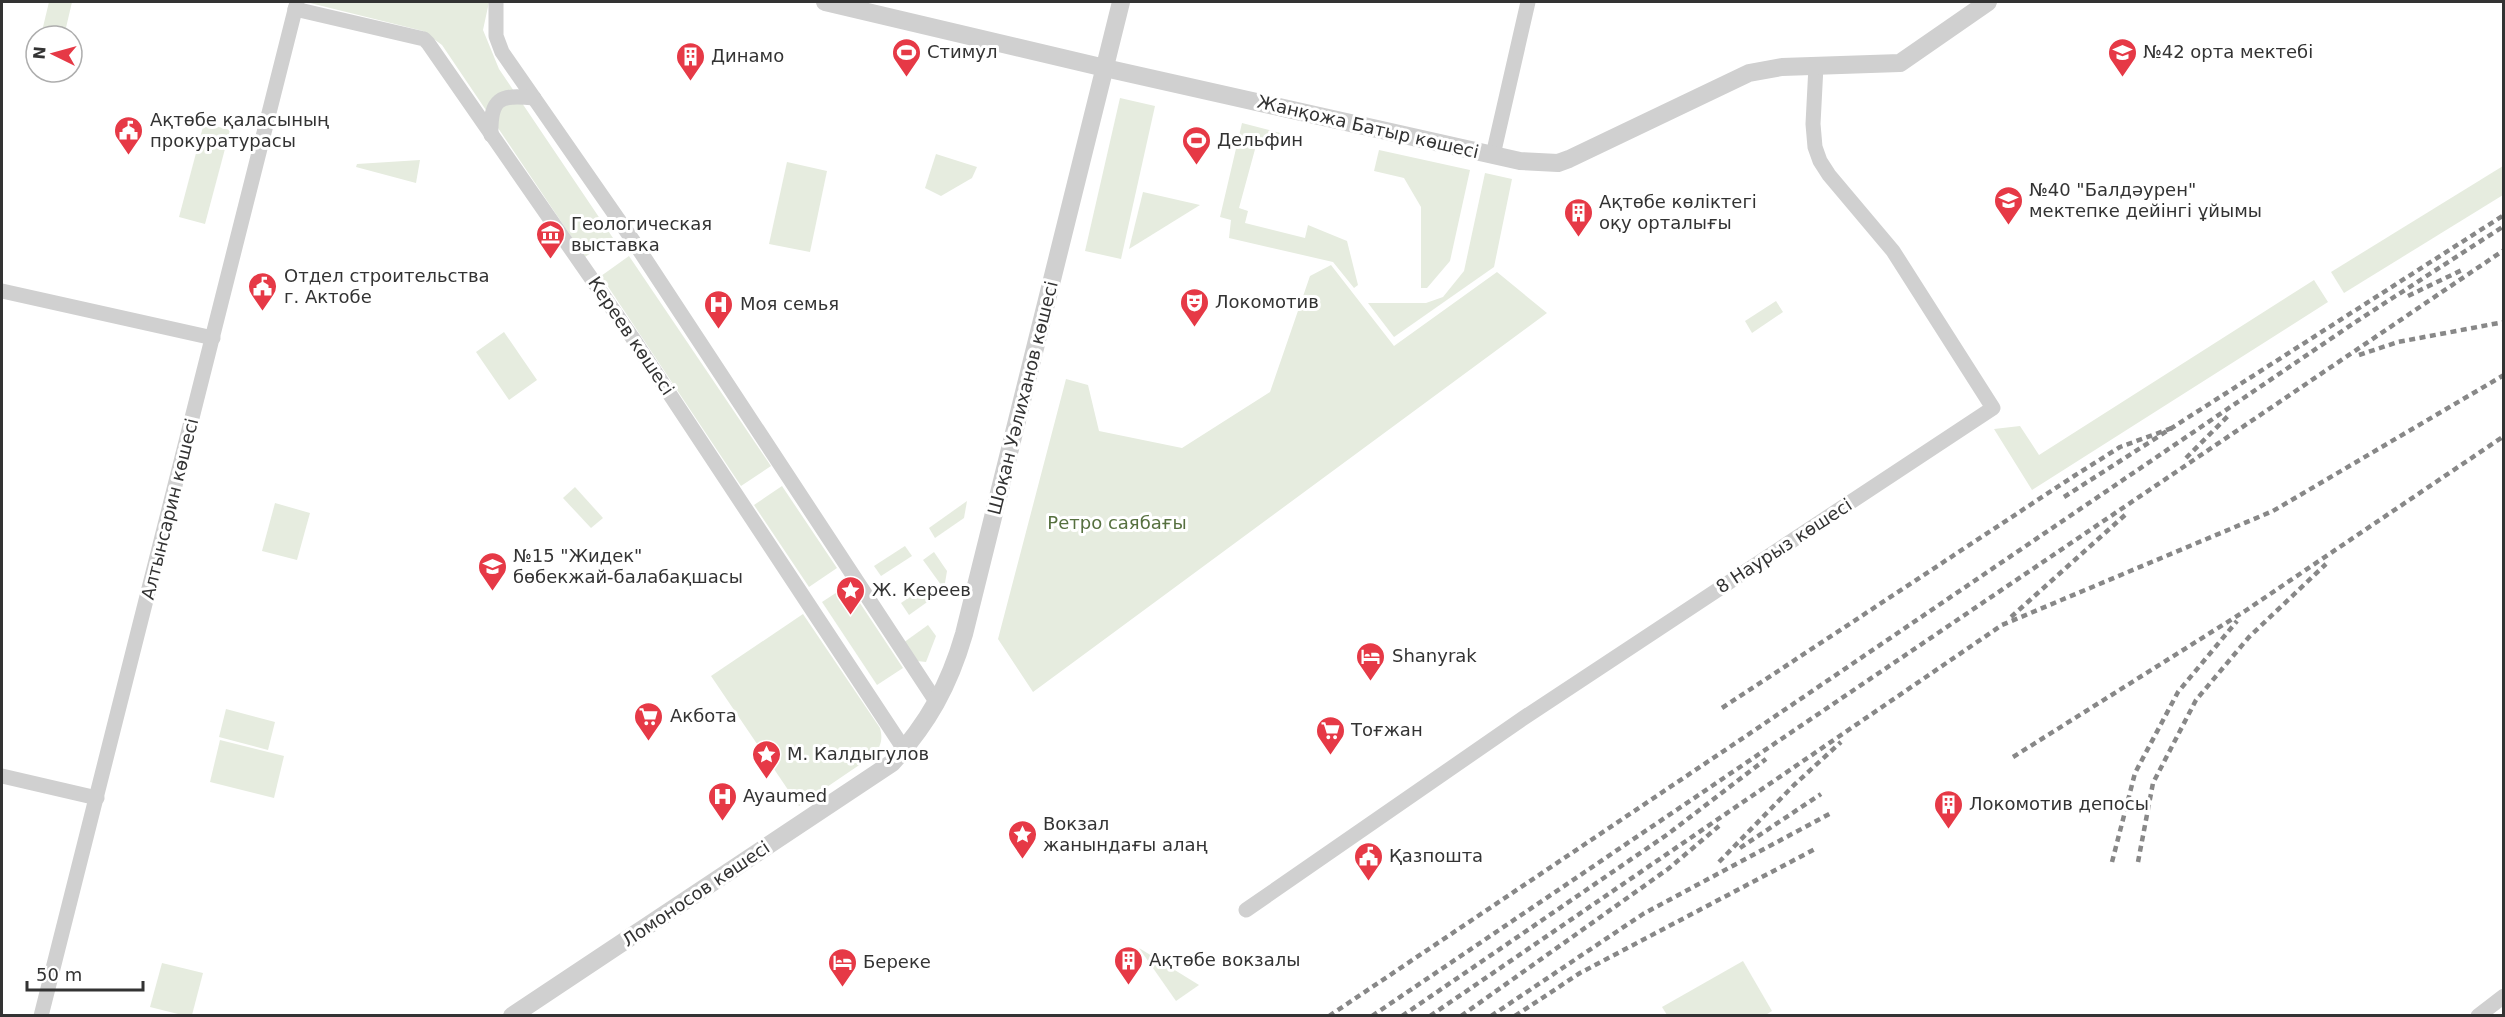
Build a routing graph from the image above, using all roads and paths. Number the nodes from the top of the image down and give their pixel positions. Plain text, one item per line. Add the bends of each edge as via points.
1 (496, 2) edge
2 (825, 2) edge
3 (1120, 2) edge
4 (1528, 2) edge
5 (1988, 2) edge
6 (296, 5) edge
7 (1816, 66) junction
8 (1105, 68) junction
9 (534, 98) junction
10 (491, 135) junction
11 (1493, 155) junction
12 (2, 291) edge
13 (213, 338) junction
14 (938, 703) junction
15 (904, 749) junction
16 (879, 772) joint
17 (2, 776) edge
18 (97, 798) junction
19 (1246, 910) dead end
20 (2504, 996) edge
21 (41, 1016) edge
22 (512, 1016) edge
23 (2478, 1016) edge

1 - 9 street via 495,36
2 - 8 street, Жанқожа Батыр көшесі
3 - 8 street, Шоқан Уәлиханов көшесі
4 - 11 street
5 - 7 street, Жанқожа Батыр көшесі via 1900,63
6 - 10 street, Кереев көшесі via 424,39
6 - 13 street, Алтынсарин көшесі
7 - 11 street, Жанқожа Батыр көшесі via 1749,73 1558,163 1520,162
7 - 19 street, 8 Наурыз көшесі via 1813,124 1820,161 1893,251 1993,408 1525,717
8 - 11 street, Жанқожа Батыр көшесі
8 - 14 street, Шоқан Уәлиханов көшесі via 964,634
9 - 10 street via 509,96 499,100 490,117
9 - 14 street via 634,242
10 - 15 street, Кереев көшесі via 639,346
12 - 13 street
13 - 18 street, Алтынсарин көшесі
14 - 15 street, Шоқан Уәлиханов көшесі
15 - 16 street, Шоқан Уәлиханов көшесі
16 - 22 street, Ломоносов көшесі
17 - 18 street
18 - 21 street, Алтынсарин көшесі
20 - 23 street

